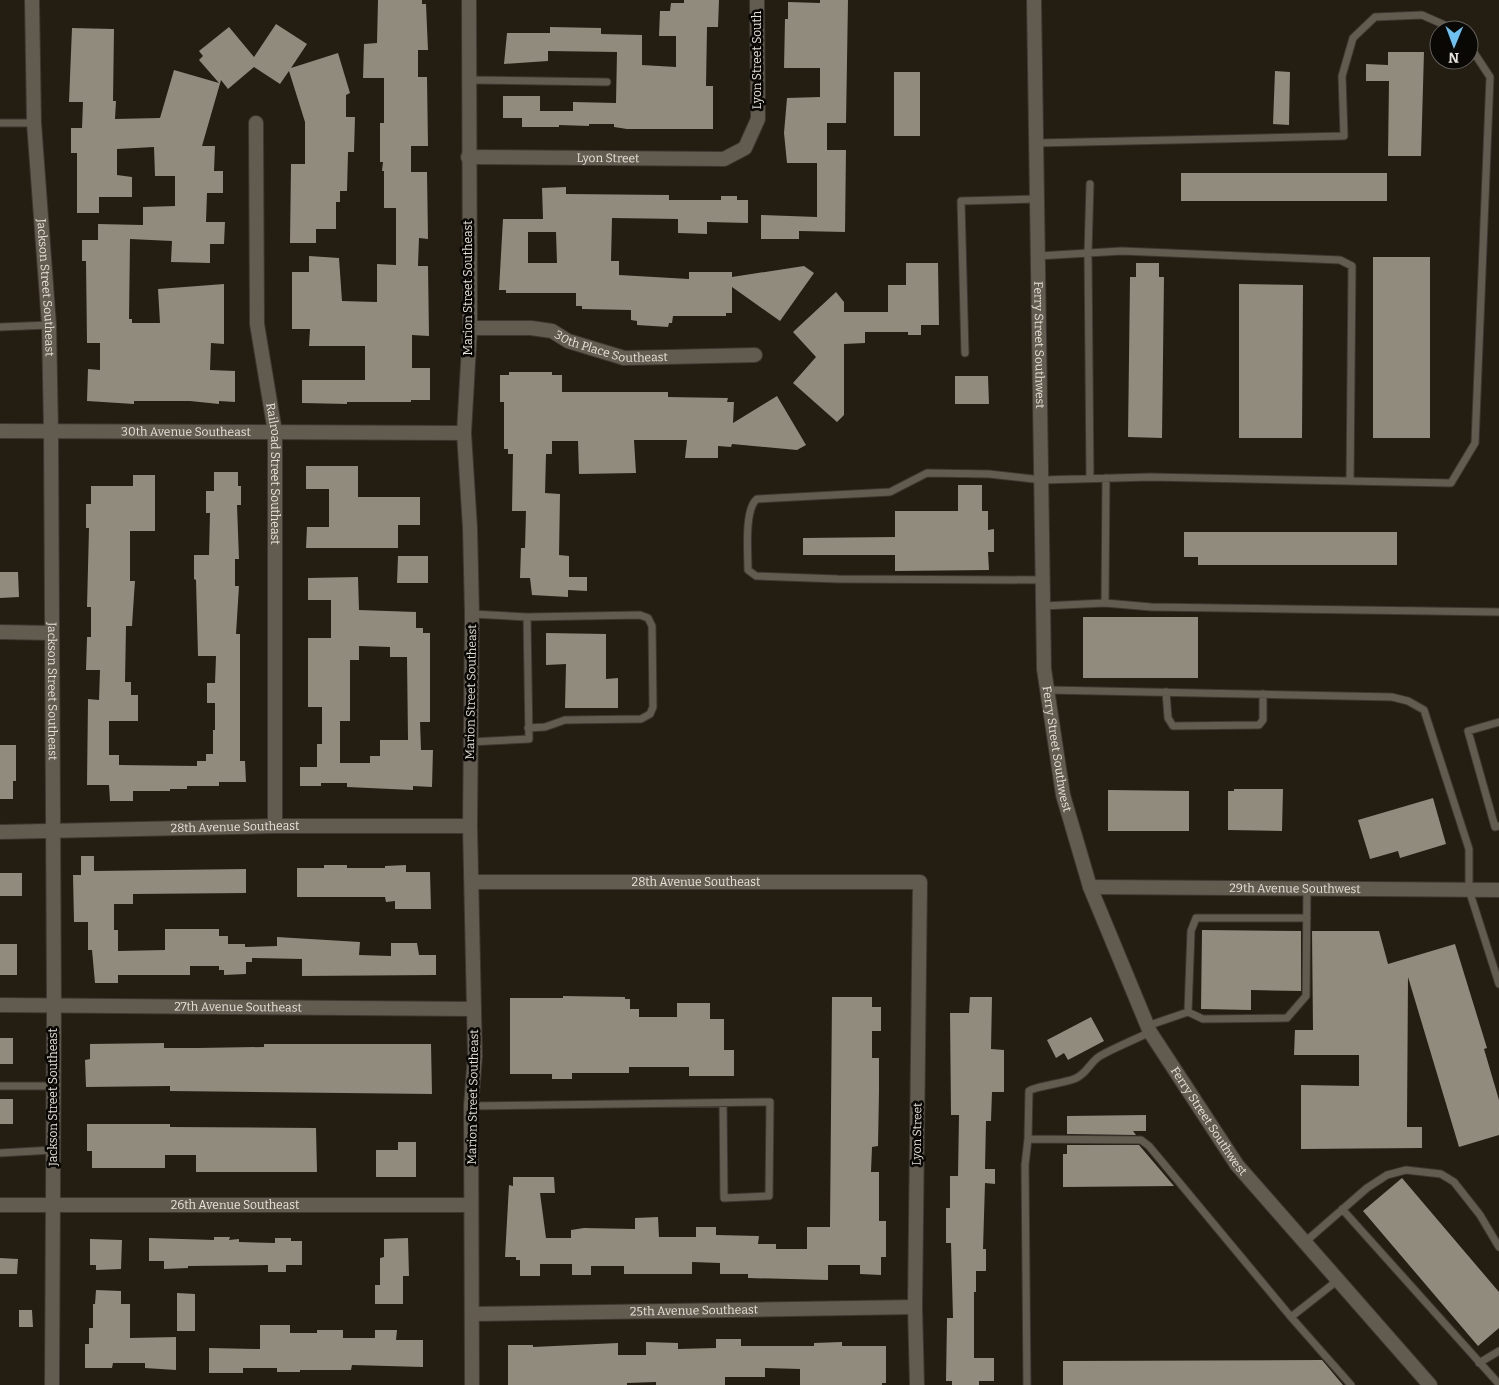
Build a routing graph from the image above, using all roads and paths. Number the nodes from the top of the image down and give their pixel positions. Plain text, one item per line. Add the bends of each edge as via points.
1 (32, 0) edge
2 (469, 0) edge
3 (756, 0) edge
4 (1034, 0) edge
5 (1435, 20) edge
6 (1479, 60) edge
7 (470, 80) junction
8 (607, 82) dead end
9 (0, 123) edge
10 (34, 123) junction
11 (256, 124) dead end
12 (1036, 144) junction
13 (745, 148) joint
14 (468, 157) junction
15 (1090, 184) dead end
16 (1037, 199) junction
17 (1088, 253) junction
18 (1038, 256) junction
19 (49, 325) junction
20 (0, 327) edge
21 (470, 328) junction
22 (965, 353) dead end
23 (755, 355) dead end
24 (0, 431) edge
25 (52, 431) junction
26 (275, 432) junction
27 (464, 433) junction
28 (1090, 478) junction
29 (1106, 478) junction
30 (1042, 480) junction
31 (1350, 481) junction
32 (1043, 580) junction
33 (1105, 603) junction
34 (1043, 606) junction
35 (1499, 612) edge
36 (472, 614) junction
37 (527, 617) junction
38 (0, 632) edge
39 (52, 633) junction
40 (1047, 690) junction
41 (1166, 692) junction
42 (1263, 694) junction
43 (1499, 722) edge
44 (528, 728) junction
45 (470, 742) junction
46 (274, 826) junction
47 (470, 826) junction
48 (1499, 826) edge
49 (52, 831) junction
50 (0, 832) edge
51 (472, 882) junction
52 (920, 882) joint
53 (1090, 887) junction
54 (1307, 889) junction
55 (1469, 890) junction
56 (1499, 890) edge
57 (1307, 918) junction
58 (1499, 984) edge
59 (0, 1005) edge
60 (54, 1005) junction
61 (474, 1010) junction
62 (1188, 1012) junction
63 (1148, 1029) junction
64 (0, 1086) edge
65 (53, 1086) junction
66 (723, 1103) junction
67 (471, 1106) junction
68 (1028, 1139) junction
69 (53, 1150) junction
70 (0, 1152) edge
71 (0, 1205) edge
72 (52, 1205) junction
73 (471, 1205) junction
74 (1342, 1210) junction
75 (1304, 1242) junction
76 (1499, 1247) edge
77 (1338, 1280) junction
78 (915, 1307) junction
79 (473, 1314) junction
80 (1292, 1317) junction
81 (1499, 1350) edge
82 (1479, 1362) junction
83 (1499, 1384) edge
84 (52, 1385) edge
85 (472, 1385) edge
86 (917, 1385) edge
87 (1027, 1385) edge
88 (1351, 1385) edge
89 (1430, 1385) edge

1 - 10 street, Jackson Street Southeast
2 - 7 street, Marion Street Southeast
3 - 13 street, Lyon Street South via 758,119
4 - 12 street, Ferry Street Southwest
5 - 12 lane via 1422,14 1375,17 1353,38 1342,76 1344,136
6 - 31 lane via 1490,77 1475,443 1451,483
7 - 8 lane
7 - 14 street, Marion Street Southeast
9 - 10 lane
10 - 19 street, Jackson Street Southeast
11 - 26 street, Railroad Street Southeast via 257,324
12 - 16 street, Ferry Street Southwest
13 - 14 street, Lyon Street via 724,159
14 - 21 street, Marion Street Southeast
15 - 17 lane
16 - 18 street, Ferry Street Southwest
16 - 22 lane via 961,201
17 - 18 lane
17 - 28 lane
17 - 31 lane via 1122,251 1340,260 1352,266
18 - 30 street, Ferry Street Southwest
19 - 20 lane
19 - 25 street, Jackson Street Southeast
21 - 23 street, 30th Place Southeast via 552,331 568,341 624,358
21 - 27 street, Marion Street Southeast
24 - 25 street, 30th Avenue Southeast
25 - 26 street, 30th Avenue Southeast
25 - 39 street, Jackson Street Southeast
26 - 27 street, 30th Avenue Southeast
26 - 46 street, Railroad Street Southeast
27 - 36 street, Marion Street Southeast
28 - 29 lane
28 - 30 lane
29 - 31 lane
29 - 33 lane
30 - 32 street, Ferry Street Southwest
30 - 32 lane via 989,474 927,473 890,492 757,500 749,514 748,570 756,576 769,578
32 - 34 street, Ferry Street Southwest
33 - 34 lane
33 - 35 lane via 1161,607
34 - 40 street, Ferry Street Southwest
36 - 37 lane
36 - 45 street, Marion Street Southeast
37 - 44 lane
37 - 44 lane via 640,615 648,618 652,626 653,707 650,714 641,719 565,720 545,727
38 - 39 street
39 - 49 street, Jackson Street Southeast
40 - 41 lane
40 - 53 street, Ferry Street Southwest via 1063,795
41 - 42 lane
41 - 42 lane via 1168,718 1173,726 1259,725 1263,720
42 - 55 lane via 1392,697 1424,710 1469,849
43 - 48 lane via 1468,731 1495,827
44 - 45 lane via 529,738
45 - 47 street, Marion Street Southeast
46 - 47 street, 28th Avenue Southeast
46 - 49 street, 28th Avenue Southeast
47 - 51 street, Marion Street Southeast
49 - 50 street, 28th Avenue Southeast
49 - 60 street, Jackson Street Southeast
51 - 52 street, 28th Avenue Southeast
51 - 61 street, Marion Street Southeast
52 - 78 street, Lyon Street
53 - 54 street, 29th Avenue Southwest
53 - 63 street, Ferry Street Southwest
54 - 55 street, 29th Avenue Southwest
54 - 57 lane
55 - 56 street, 29th Avenue Southwest
55 - 58 lane
57 - 62 lane via 1196,918 1191,931
57 - 62 lane via 1306,996 1287,1018 1203,1019
59 - 60 street, 27th Avenue Southeast
60 - 61 street, 27th Avenue Southeast
60 - 65 street, Jackson Street Southeast
61 - 67 street, Marion Street Southeast
62 - 63 lane
63 - 68 lane via 1098,1057 1076,1078 1049,1087 1032,1088 1028,1098
63 - 75 street, Ferry Street Southwest via 1236,1165
64 - 65 lane
65 - 69 street, Jackson Street Southeast
66 - 66 lane via 724,1198 769,1196 770,1102
66 - 67 lane
67 - 73 street, Marion Street Southeast
68 - 80 lane via 1141,1140
68 - 87 lane via 1025,1164
69 - 70 lane
69 - 72 street, Jackson Street Southeast
71 - 72 street, 26th Avenue Southeast
72 - 73 street, 26th Avenue Southeast
72 - 84 street, Jackson Street Southeast
73 - 79 street, Marion Street Southeast
74 - 75 lane
74 - 76 lane via 1387,1175 1406,1170 1441,1174 1465,1194
74 - 82 lane
75 - 77 street, Ferry Street Southwest
77 - 80 lane
77 - 89 street, Ferry Street Southwest
78 - 79 street, 25th Avenue Southeast
78 - 86 street, Lyon Street
79 - 85 street, Marion Street Southeast
80 - 88 lane
81 - 82 lane
82 - 83 lane

